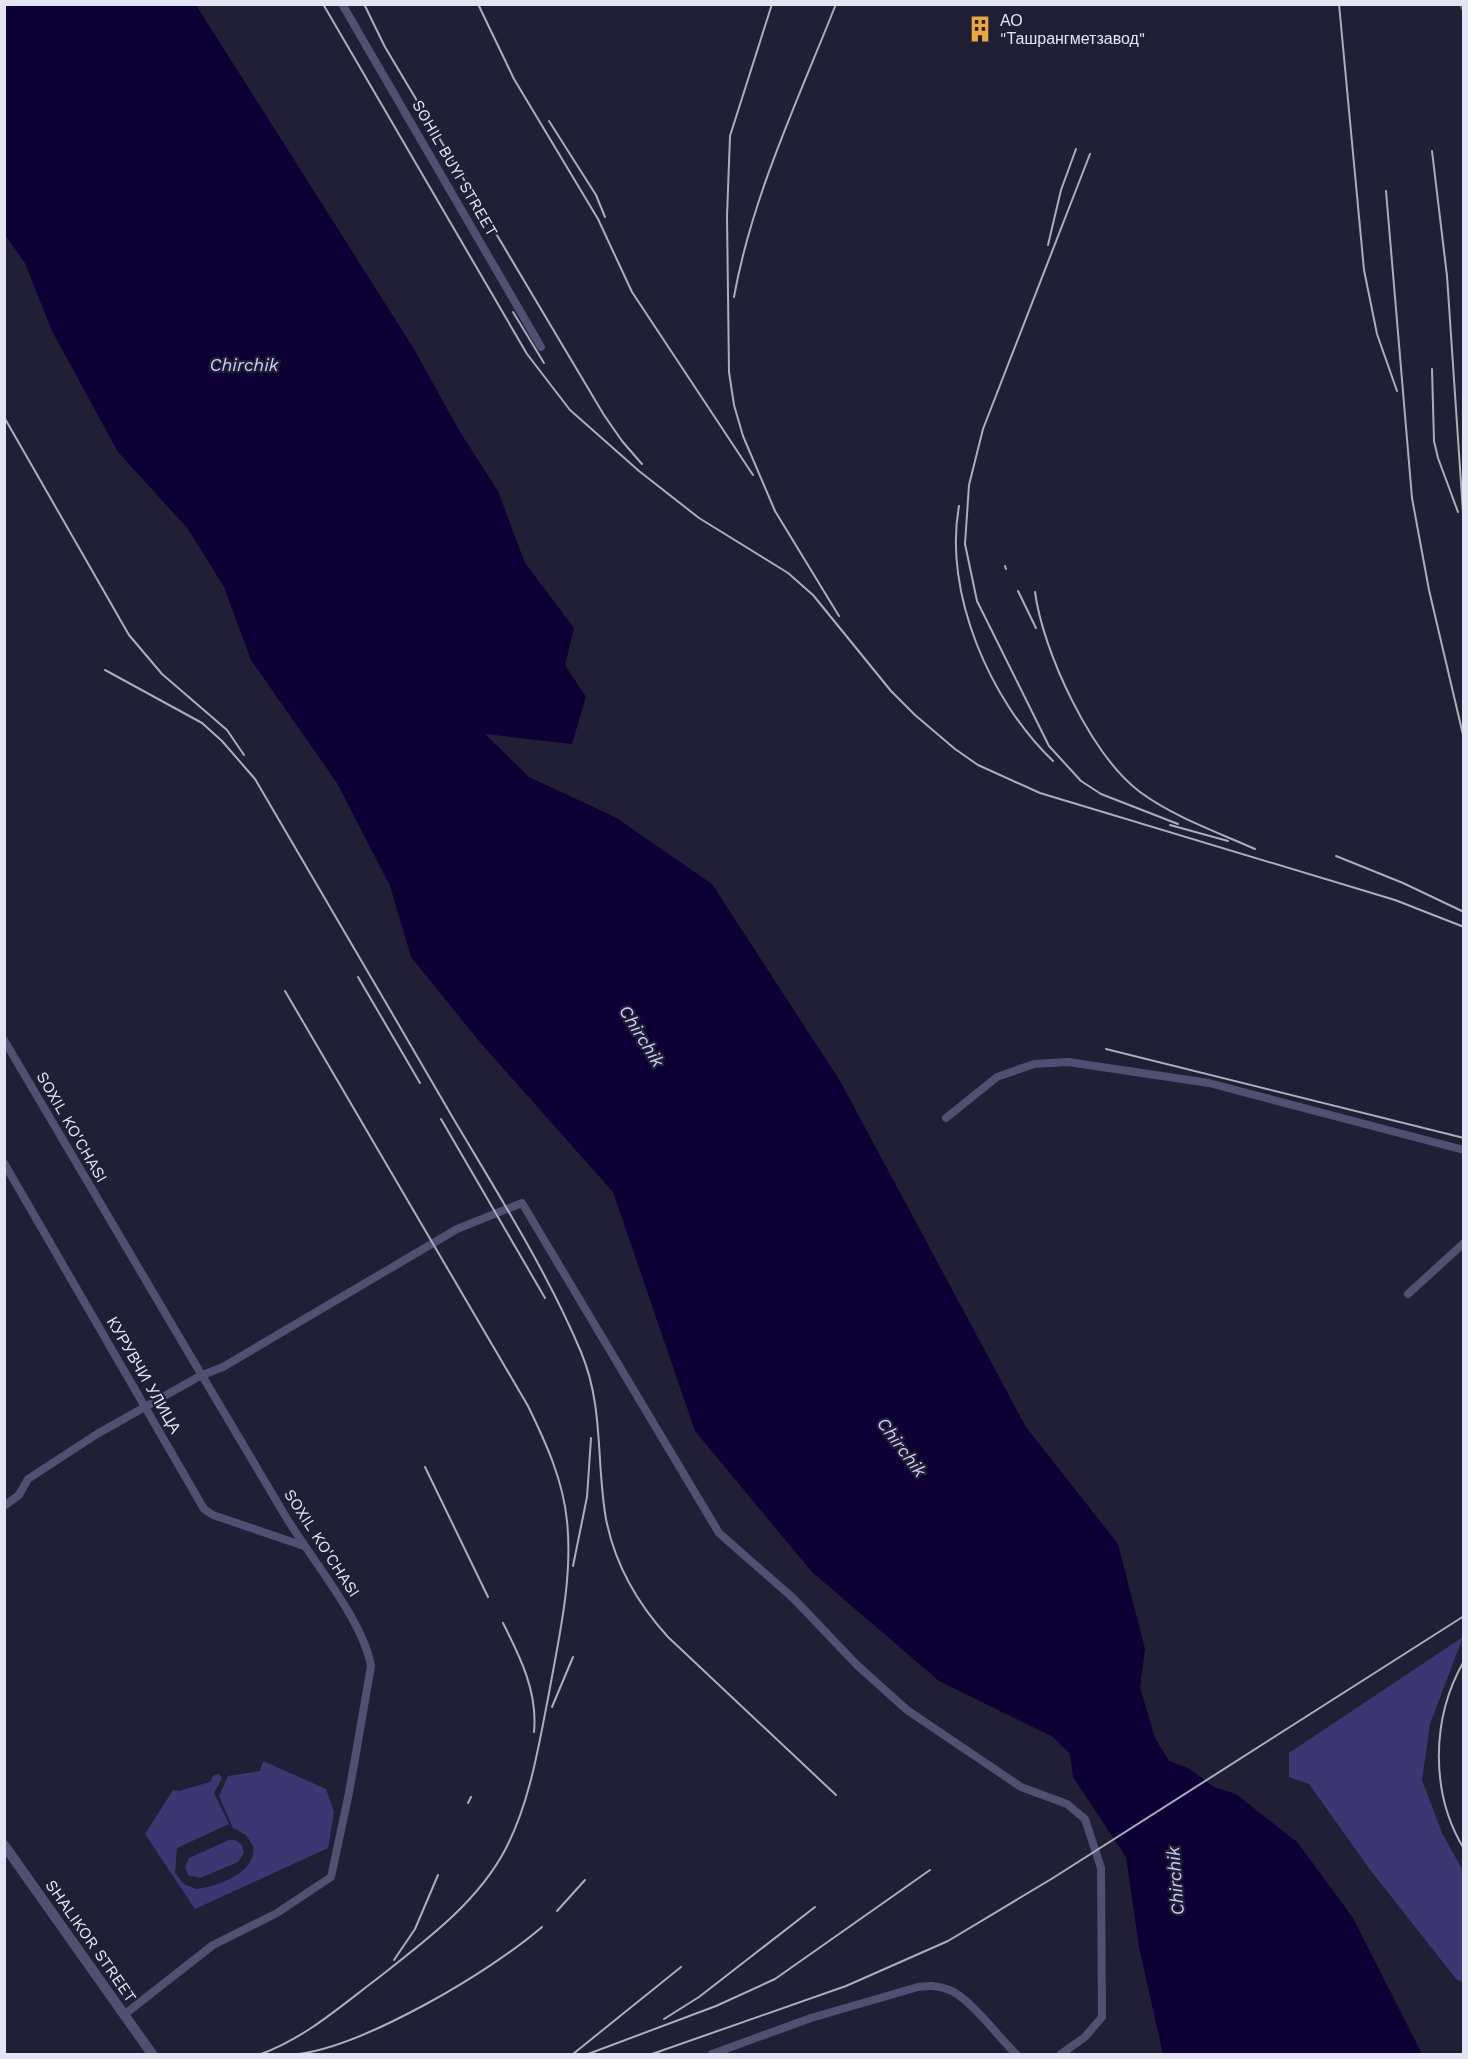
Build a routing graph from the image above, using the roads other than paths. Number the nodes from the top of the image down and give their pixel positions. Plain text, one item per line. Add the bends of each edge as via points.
1 (342, 4) edge
2 (541, 347) dead end
3 (4, 1040) edge
4 (946, 1118) dead end
5 (1464, 1150) edge
6 (4, 1163) edge
7 (1464, 1243) edge
8 (1408, 1294) dead end
9 (200, 1376) junction
10 (146, 1408) junction
11 (4, 1506) edge
12 (304, 1546) junction
13 (4, 1845) edge
14 (125, 2014) junction
15 (733, 2051) edge
16 (152, 2055) edge
17 (712, 2055) edge
18 (1016, 2055) edge
19 (1061, 2055) edge

1 - 2 street, SOHIL BUYI STREET
3 - 9 street, SOXIL KO'CHASI
4 - 5 street via 997,1077 1034,1064 1068,1062 1209,1083
6 - 10 street, КУРУВЧИ УЛИЦА
7 - 8 street
9 - 10 street
9 - 12 street, SOXIL KO'CHASI
9 - 19 street via 223,1367 457,1229 522,1203 719,1533 793,1598 907,1710 1021,1787 1067,1804 1085,1819 1101,1868 1102,2017 1085,2037
10 - 11 street via 28,1479 19,1496
10 - 12 street, КУРУВЧИ УЛИЦА via 204,1509
12 - 14 street, SOXIL KO'CHASI via 354,1620 371,1666 330,1877 277,1913 213,1945
13 - 14 street, SHАLIKOR STREET
14 - 16 street, SHАLIKOR STREET
15 - 17 street
15 - 18 street via 811,2018 918,1987 934,1986 950,1989

